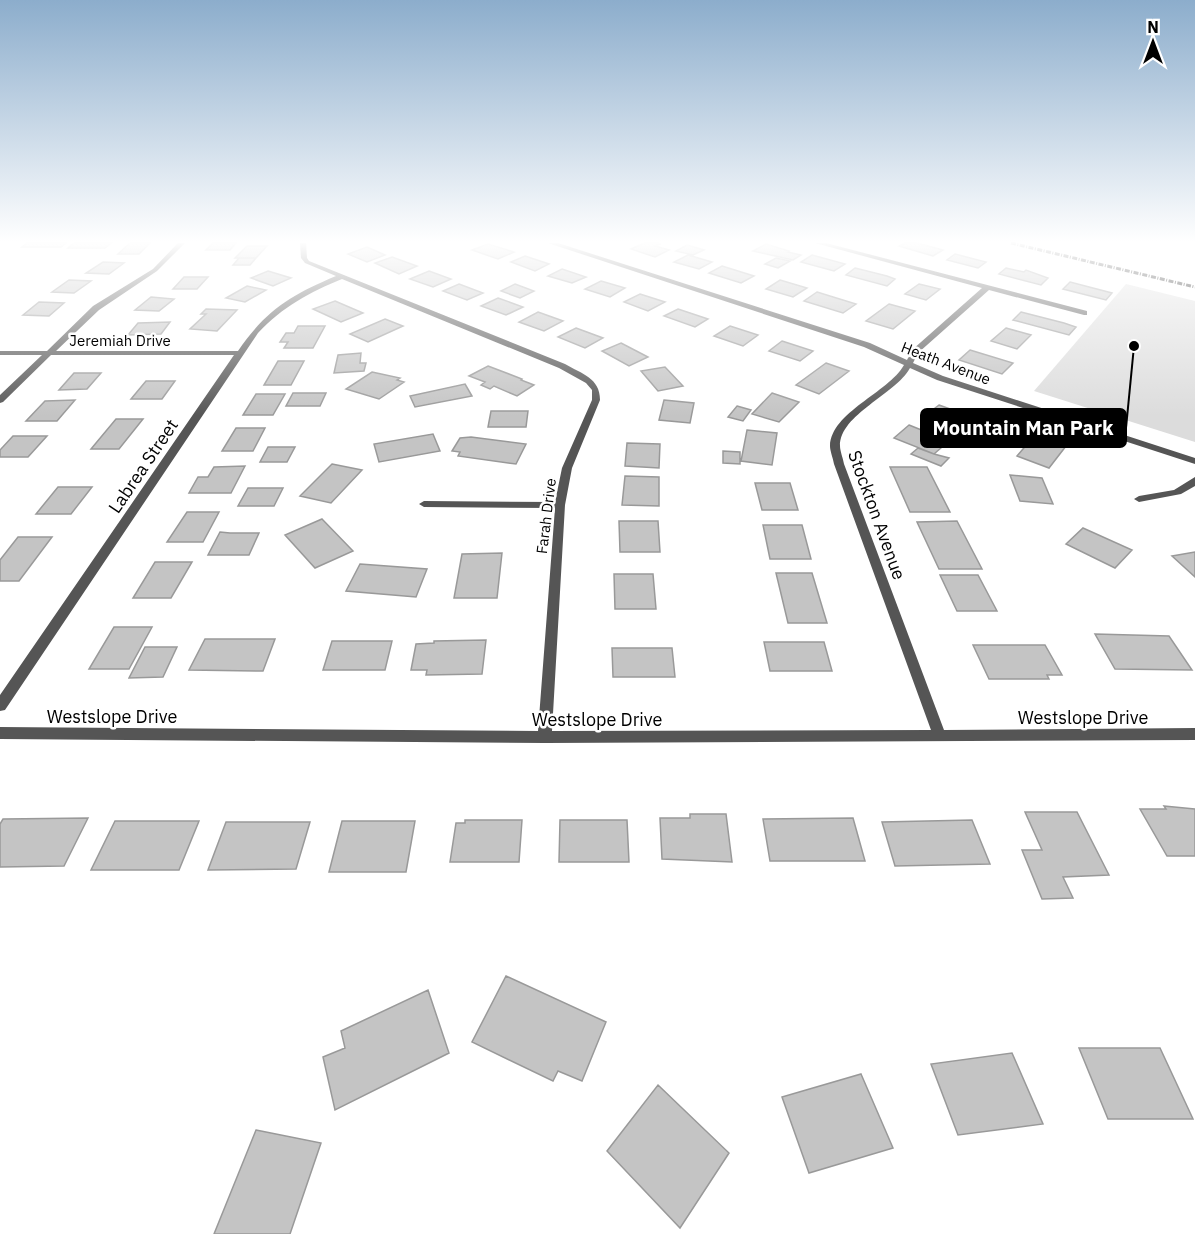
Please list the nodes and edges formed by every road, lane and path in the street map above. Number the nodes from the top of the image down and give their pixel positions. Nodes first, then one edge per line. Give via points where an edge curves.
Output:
1 (108, 301) edge
2 (290, 301) edge
3 (402, 301) edge
4 (731, 301) edge
5 (973, 301) edge
6 (1034, 301) edge
7 (1084, 314) dead end
8 (0, 352) edge
9 (240, 353) junction
10 (48, 354) junction
11 (907, 364) junction
12 (0, 400) edge
13 (1195, 461) edge
14 (1195, 480) edge
15 (1139, 499) dead end
16 (424, 504) dead end
17 (560, 505) junction
18 (0, 706) edge
19 (0, 733) edge
20 (1195, 734) edge
21 (940, 736) junction
22 (545, 737) junction

1 - 10 street
2 - 9 street, Labrea Street via 270,313
3 - 17 street, Farah Drive via 562,366 589,381 596,390 596,400 567,468
4 - 11 street, Heath Avenue via 842,336
5 - 11 street, Stockton Avenue via 915,352
6 - 7 street
8 - 10 street, Jeremiah Drive
9 - 10 street, Jeremiah Drive
9 - 18 street, Labrea Street
10 - 12 street
11 - 13 street, Heath Avenue
11 - 21 street, Stockton Avenue via 901,377 846,421 835,446
14 - 15 street via 1171,494
16 - 17 street
17 - 22 street, Farah Drive
19 - 22 street, Westslope Drive
20 - 21 street, Westslope Drive
21 - 22 street, Westslope Drive

